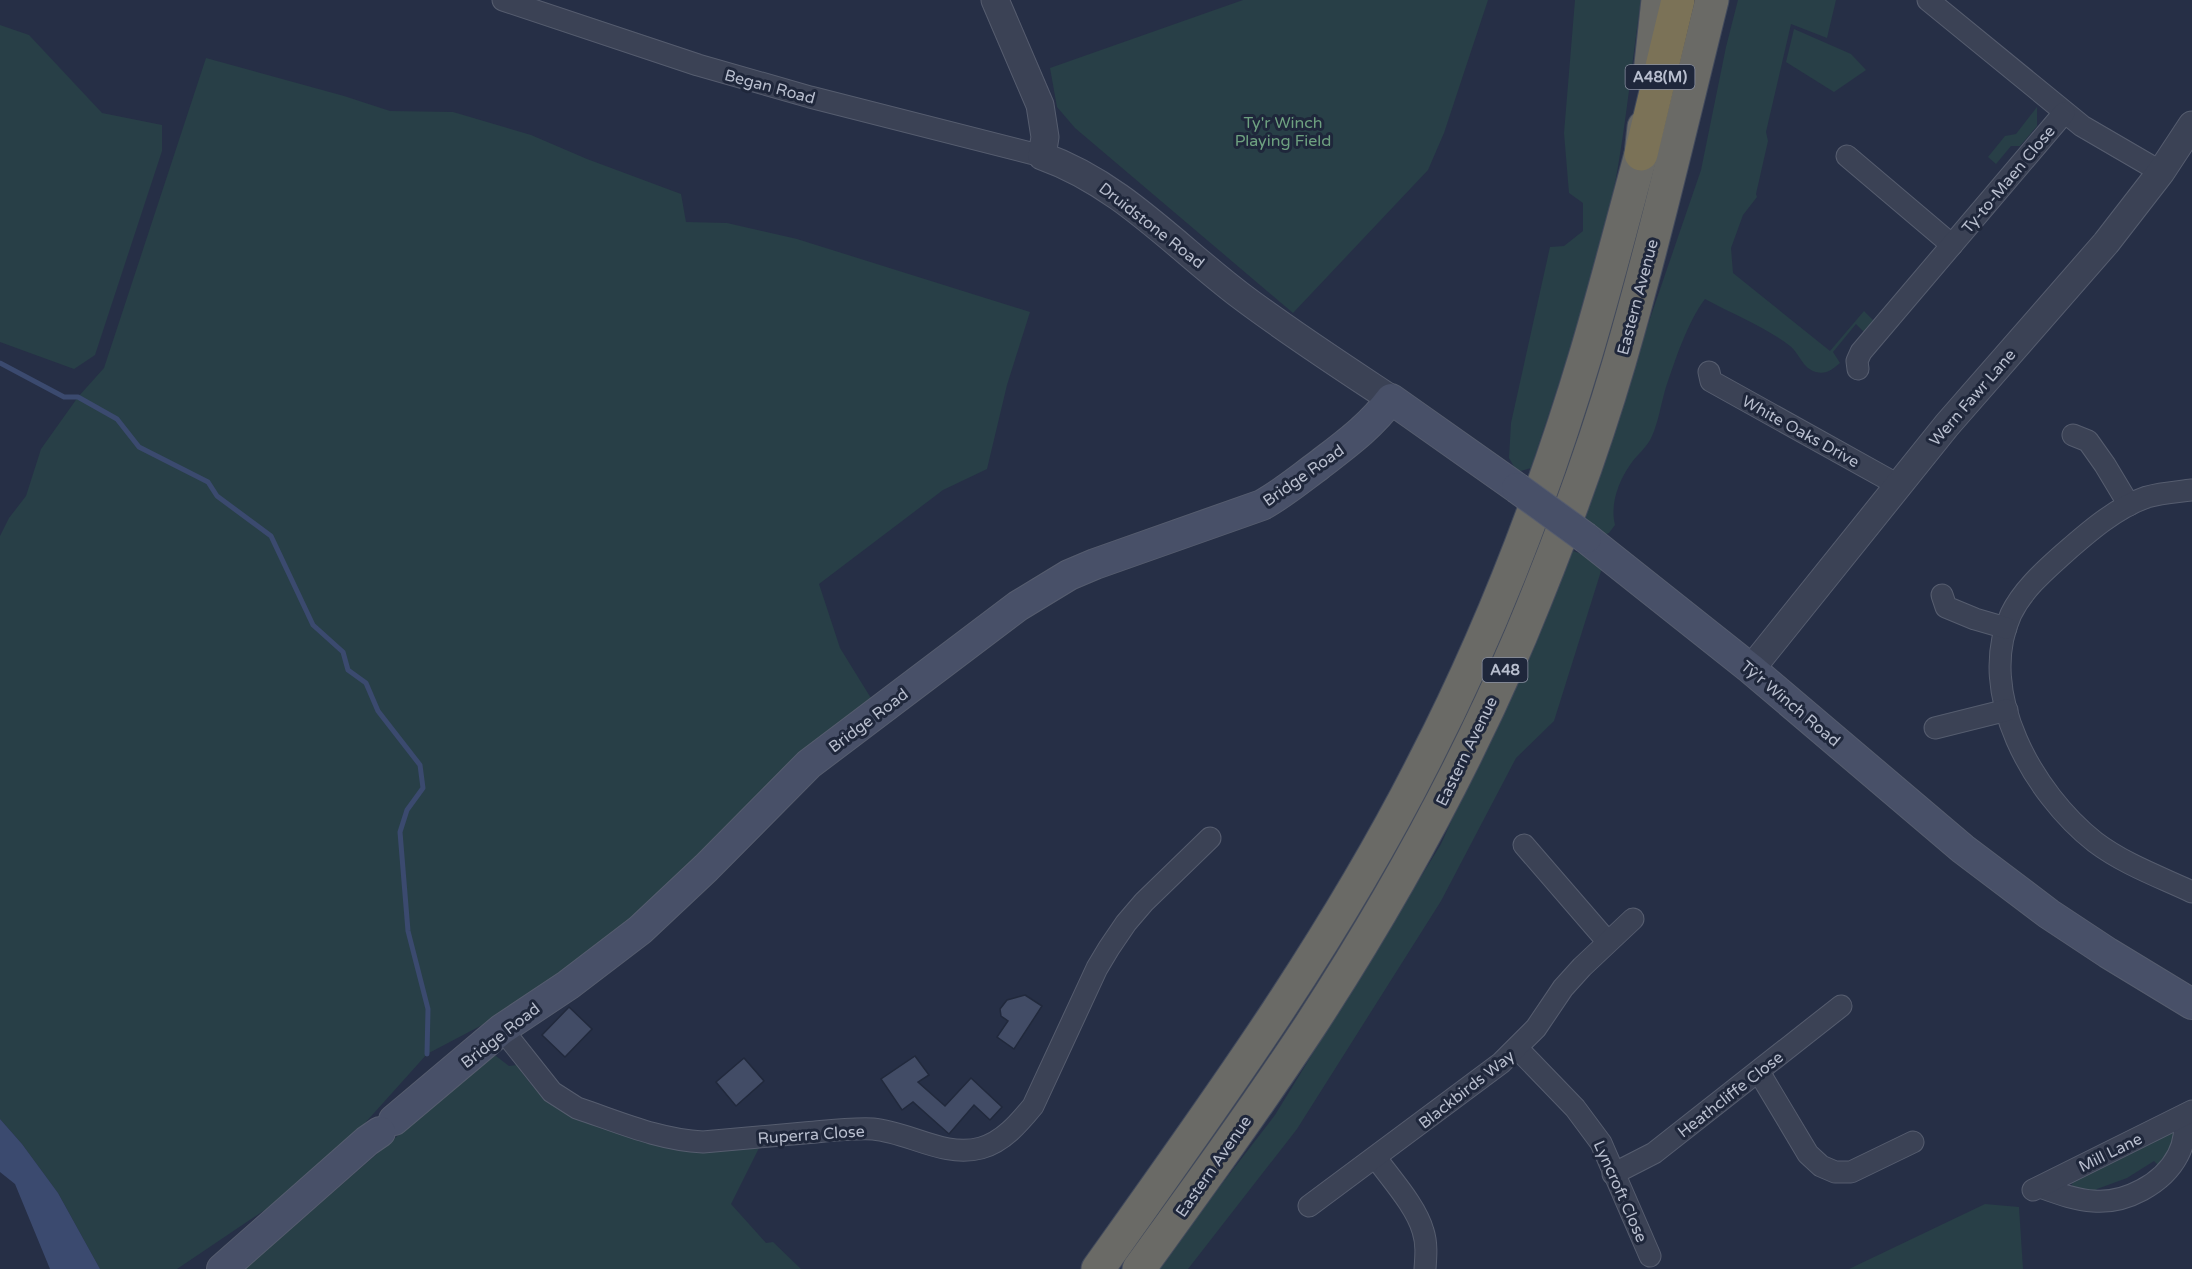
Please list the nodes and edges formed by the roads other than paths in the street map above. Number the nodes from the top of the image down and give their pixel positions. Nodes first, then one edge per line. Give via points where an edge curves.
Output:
1 (503, 0) edge
2 (995, 0) edge
3 (1658, 0) edge
4 (1678, 0) edge
5 (1712, 0) edge
6 (1928, 0) edge
7 (2064, 112) junction
8 (2192, 125) edge
9 (1641, 154) junction
10 (1042, 156) junction
11 (1847, 156) dead end
12 (2161, 172) junction
13 (1952, 245) junction
14 (1857, 369) dead end
15 (1709, 372) dead end
16 (1391, 399) junction
17 (2073, 435) dead end
18 (1898, 485) junction
19 (2192, 490) edge
20 (2129, 505) junction
21 (1942, 595) dead end
22 (2006, 628) junction
23 (1751, 669) junction
24 (2007, 710) junction
25 (1935, 728) dead end
26 (1210, 838) dead end
27 (1524, 844) dead end
28 (2192, 892) edge
29 (1632, 919) dead end
30 (1607, 941) junction
31 (2192, 1004) edge
32 (1841, 1006) dead end
33 (502, 1029) junction
34 (1518, 1049) junction
35 (1759, 1072) junction
36 (2189, 1113) edge
37 (1913, 1142) dead end
38 (1376, 1158) junction
39 (1613, 1174) junction
40 (1309, 1206) dead end
41 (1650, 1256) dead end
42 (222, 1269) edge
43 (1098, 1269) edge
44 (1139, 1269) edge
45 (1425, 1269) edge

1 - 10 street, Began Road via 698,65
2 - 10 street via 1040,105 1045,137
3 - 9 highway, A48
4 - 9 highway, A48(M)
5 - 44 highway, Eastern Avenue / A48 via 1618,365 1576,493 1520,637 1426,832 1349,964 1268,1087
6 - 7 street, Ty-to-Maen Close
7 - 12 street, Ty-to-Maen Close
7 - 13 street, Ty-to-Maen Close
8 - 12 street, Wern Fawr Lane
9 - 43 highway, Eastern Avenue / A48 via 1586,354 1551,461 1486,630 1425,761 1336,922 1292,992
10 - 16 street, Druidstone Road via 1084,173 1134,207 1240,296
11 - 13 street, Ty-to-Maen Close
12 - 18 street, Wern Fawr Lane via 2067,290 1977,389
13 - 14 street, Ty-to-Maen Close via 1861,352
15 - 18 street, White Oaks Drive via 1712,381
16 - 23 main road, Tŷ'r Winch Road, bridge via 1586,538
16 - 33 main road, Bridge Road via 1354,438 1262,505 1086,567 1009,613 808,764 640,930
17 - 20 street via 2088,441
18 - 23 street, Wern Fawr Lane
19 - 20 street via 2148,497
20 - 22 street via 2084,536 2030,586
21 - 22 street via 1946,607 1955,612
22 - 24 street via 2001,669
23 - 31 main road, Tŷ'r Winch Road via 1963,849 2049,914
24 - 25 street
24 - 28 street via 2031,770 2074,824 2113,855
26 - 33 street, Ruperra Close via 1126,922 1097,968 1033,1106 1001,1139 982,1148 963,1151 896,1133 849,1129 681,1142 578,1108 559,1097
27 - 30 street
29 - 30 street, Blackbirds Way
30 - 34 street, Blackbirds Way via 1563,988
32 - 35 street, Heathcliffe Close
33 - 42 main road, Bridge Road
34 - 38 street, Blackbirds Way
34 - 39 street, Lyncroft Close via 1591,1126
35 - 37 street via 1808,1154 1828,1169 1851,1172
35 - 39 street, Heathcliffe Close via 1654,1152
36 - 36 street, Mill Lane via 2033,1190 2095,1202 2130,1195 2172,1166 2183,1144
38 - 40 street, Blackbirds Way
38 - 45 street via 1424,1231
39 - 41 street, Lyncroft Close

